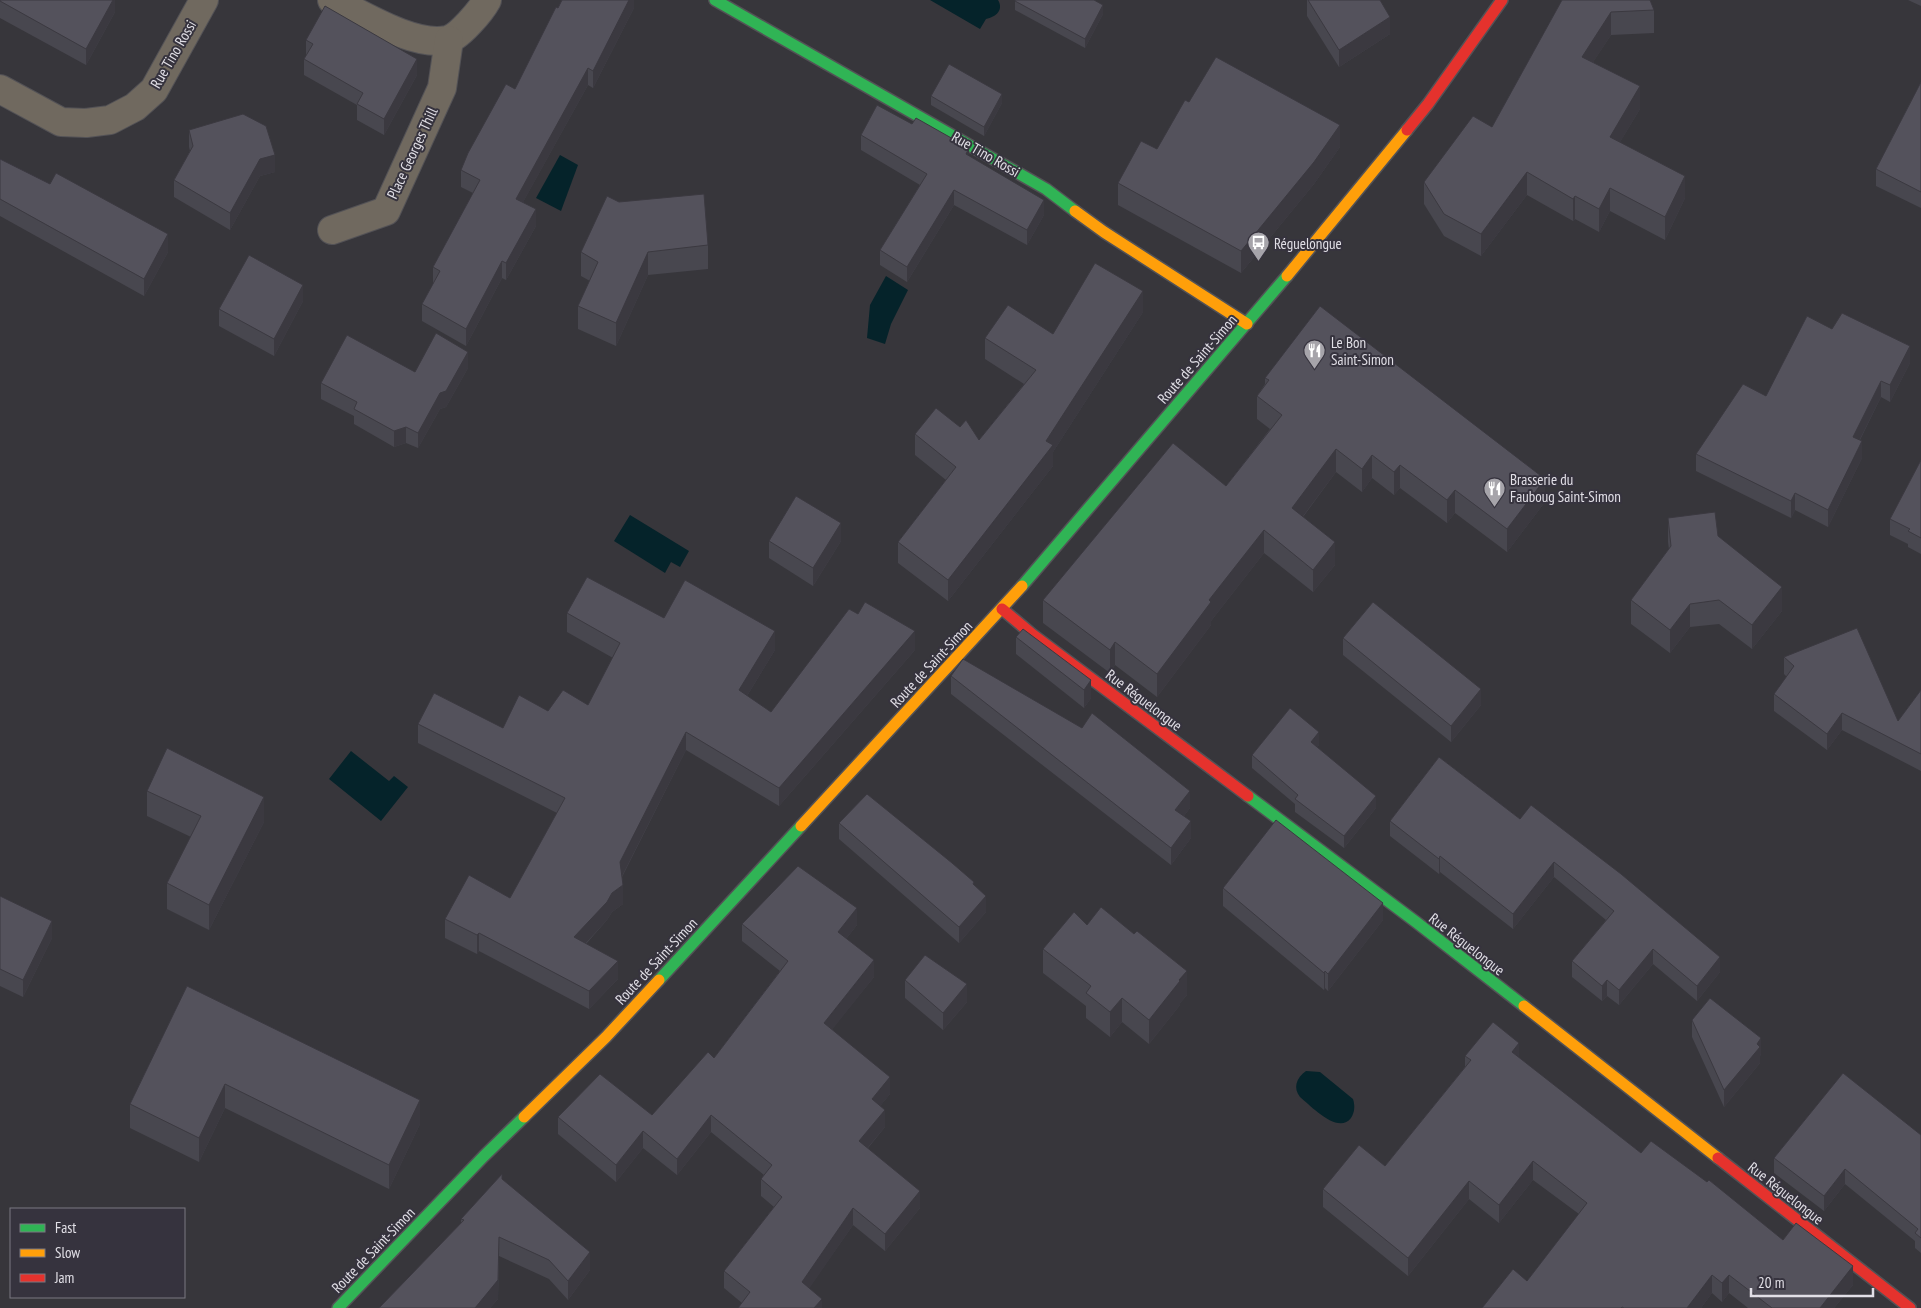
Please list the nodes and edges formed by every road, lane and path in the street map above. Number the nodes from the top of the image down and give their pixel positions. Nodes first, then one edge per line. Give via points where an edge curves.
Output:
1 (204, 0) edge
2 (332, 0) edge
3 (487, 0) edge
4 (715, 0) edge
5 (1502, 0) edge
6 (449, 40) junction
7 (0, 89) edge
8 (332, 230) dead end
9 (1247, 324) junction
10 (1002, 609) junction
11 (338, 1308) edge
12 (1910, 1308) edge

1 - 7 street, Rue Tino Rossi via 154,90 135,107 110,120 61,122
2 - 6 street via 410,37
3 - 6 street via 469,23
4 - 9 street, Rue Tino Rossi via 1046,189 1104,232
5 - 9 street, Route de Saint-Simon via 1428,104
6 - 8 street, Place Georges Thill via 442,88 386,211
9 - 10 street, Route de Saint-Simon
10 - 11 street, Route de Saint-Simon via 606,1037 484,1156
10 - 12 street, Rue Réguelongue via 1032,635 1416,922

